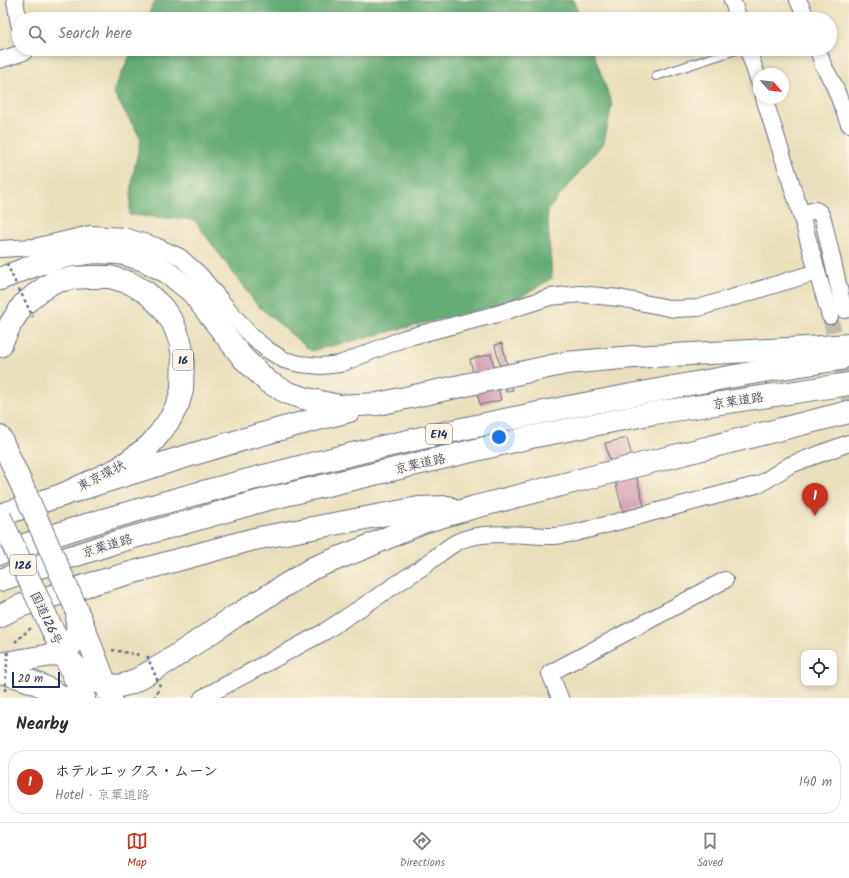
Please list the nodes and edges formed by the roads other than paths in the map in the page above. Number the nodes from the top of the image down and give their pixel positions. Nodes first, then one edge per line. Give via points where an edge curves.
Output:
1 (15, 0) edge
2 (732, 0) edge
3 (798, 0) edge
4 (17, 12) edge
5 (736, 12) edge
6 (804, 12) edge
7 (12, 56) edge
8 (717, 56) edge
9 (750, 56) edge
10 (820, 56) edge
11 (0, 60) edge
12 (754, 68) edge
13 (656, 76) dead end
14 (766, 104) edge
15 (848, 117) edge
16 (801, 214) junction
17 (0, 249) edge
18 (817, 272) junction
19 (7, 279) edge
20 (849, 309) edge
21 (830, 316) tunnel mouth
22 (849, 344) edge
23 (0, 346) edge
24 (849, 358) edge
25 (849, 384) edge
26 (378, 404) junction
27 (849, 412) edge
28 (0, 437) edge
29 (849, 443) edge
30 (62, 495) junction
31 (475, 507) junction
32 (0, 516) edge
33 (0, 553) edge
34 (0, 580) edge
35 (725, 580) dead end
36 (76, 608) junction
37 (0, 617) edge
38 (63, 653) junction
39 (0, 664) edge
40 (2, 682) edge
41 (109, 692) edge
42 (63, 698) edge
43 (84, 698) edge
44 (202, 698) edge
45 (560, 698) edge

1 - 4 street
2 - 5 street
3 - 6 street
7 - 11 street
8 - 13 lane
9 - 12 street
10 - 15 street
14 - 16 street
16 - 18 street
16 - 20 street via 816,210 820,213 844,310
17 - 18 street via 34,247 90,234 124,236 156,246 180,257 200,275 252,337 268,350 284,360 321,366 340,364 405,338 550,297 580,294 619,298 674,309 698,308
18 - 21 street
19 - 26 highway via 35,265 94,252 120,253 144,260 167,272 192,292 243,358 268,382 288,393 338,406
22 - 26 highway via 566,363
23 - 30 highway, 東京環状 / 16 via 10,323 24,305 53,282 73,278 110,277 130,283 147,293 162,307 173,323 183,356 182,390 170,419 149,446 118,469
24 - 33 highway, 京葉道路 / E14 via 682,385 521,416 386,446 131,512
25 - 34 highway, 京葉道路 / E14 via 654,413 523,439 268,499 113,543
26 - 30 highway via 301,423
27 - 31 highway
28 - 36 highway, bridge
29 - 44 street via 790,465 760,484 575,533 556,536 489,535 458,542 324,632
30 - 32 highway, 東京環状 / 16
31 - 37 highway via 419,508 254,539 94,583 20,606
31 - 41 highway via 423,522 313,568 167,662 131,683
32 - 38 highway, 国道126号 / 126, bridge via 40,619
35 - 45 street via 550,674
36 - 38 highway via 77,633 70,649
36 - 41 highway
38 - 39 highway
38 - 41 highway via 83,674
38 - 43 highway
40 - 42 highway via 17,676 39,684

